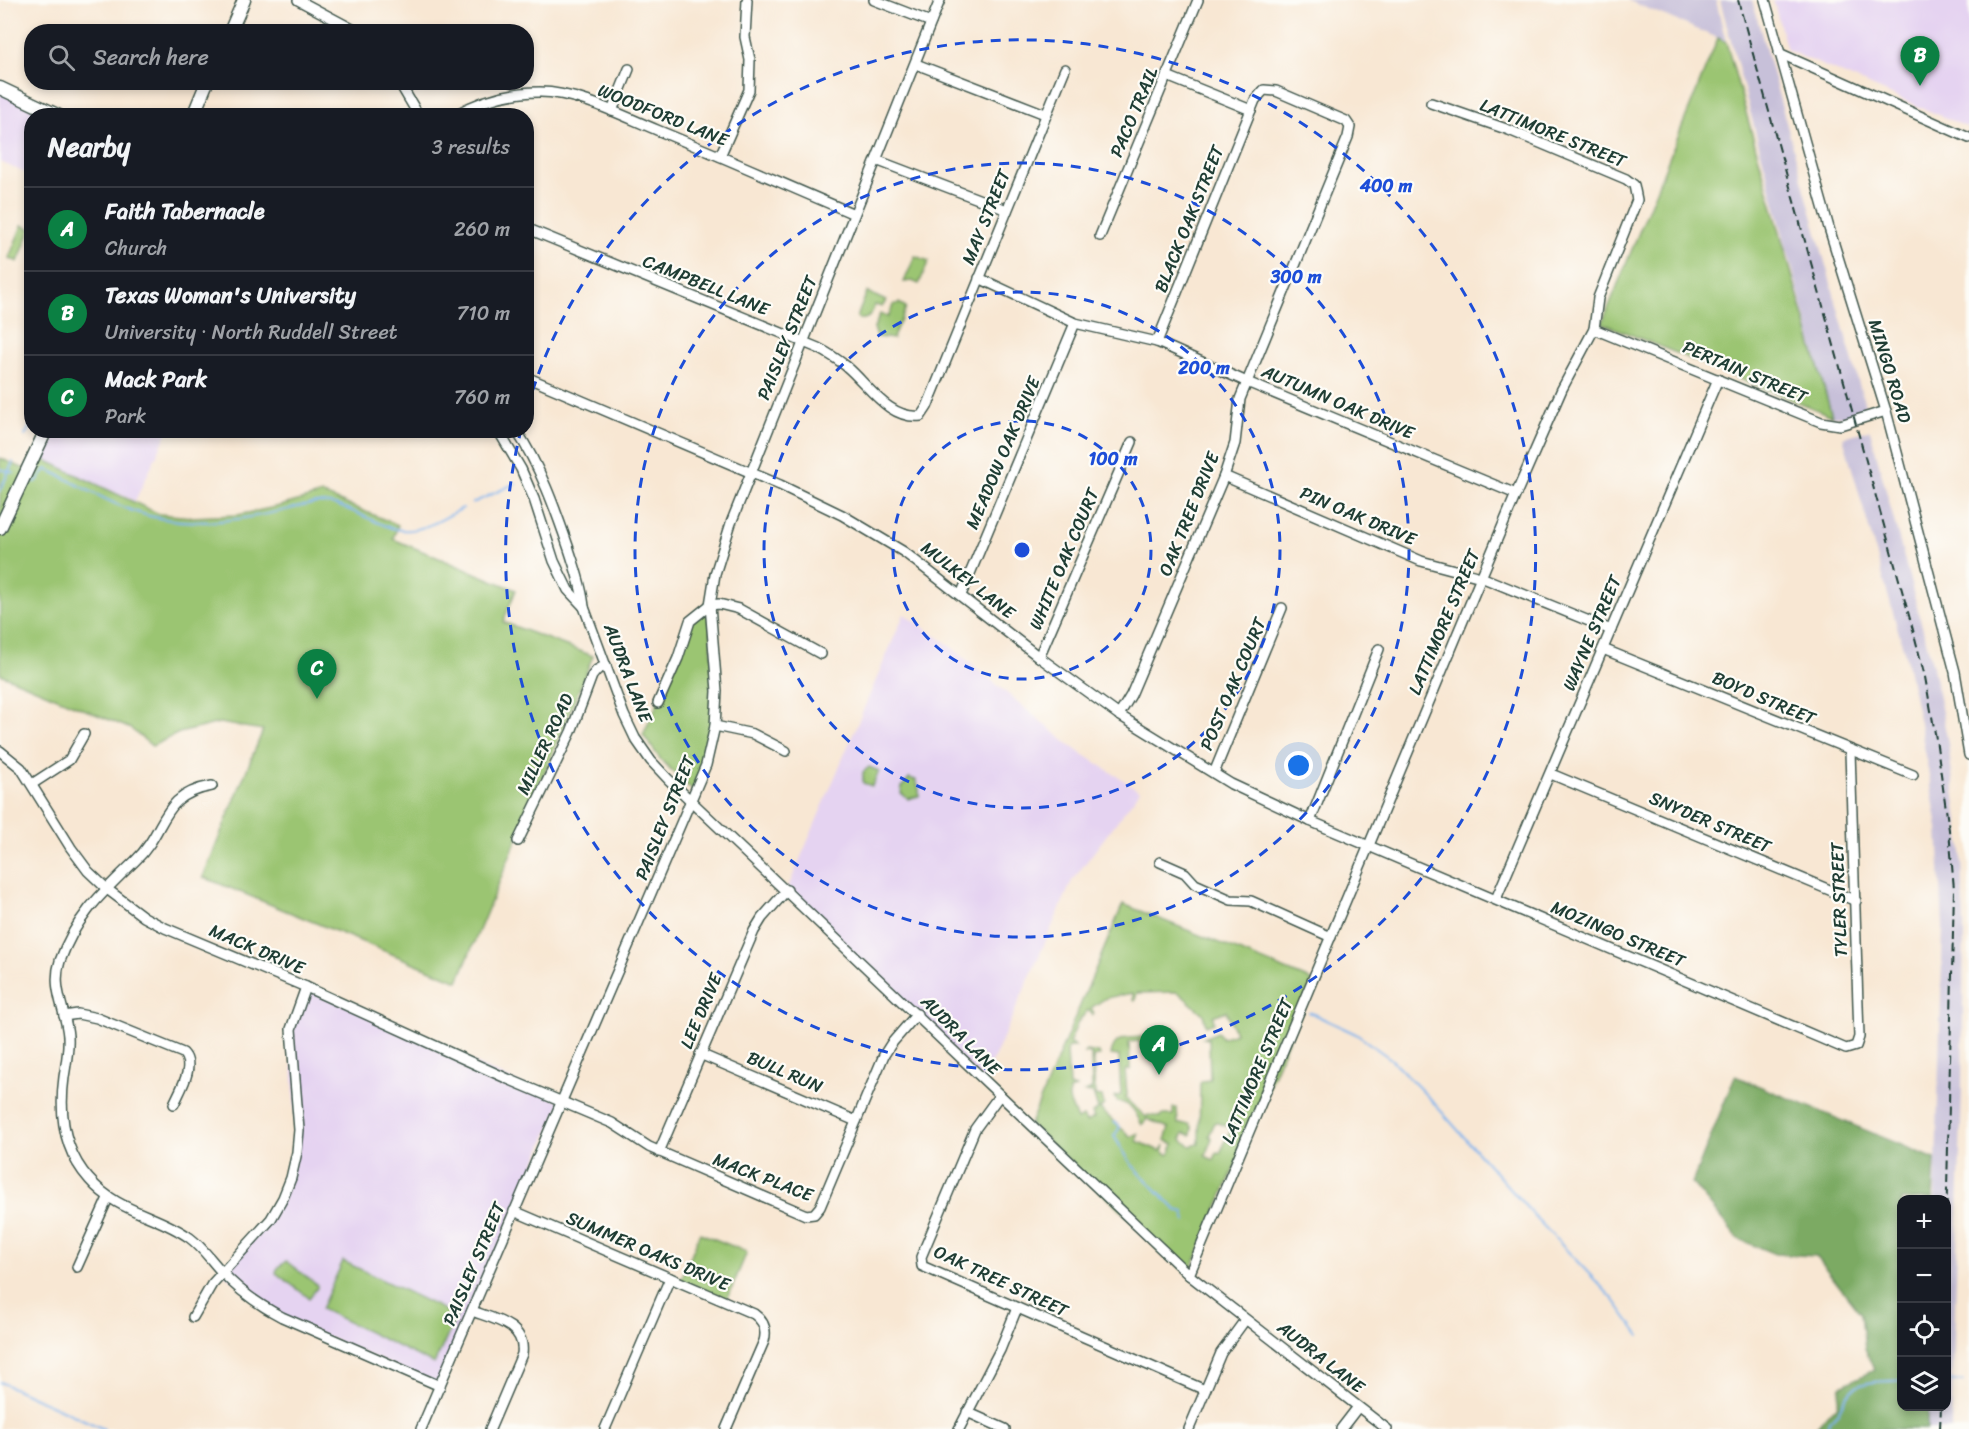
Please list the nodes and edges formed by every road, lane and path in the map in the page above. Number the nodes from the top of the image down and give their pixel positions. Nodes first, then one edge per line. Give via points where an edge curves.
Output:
1 (244, 0) edge
2 (298, 0) edge
3 (747, 0) edge
4 (874, 0) edge
5 (940, 0) edge
6 (1198, 0) edge
7 (1765, 0) edge
8 (932, 22) junction
9 (234, 24) edge
10 (343, 24) edge
11 (1779, 53) junction
12 (916, 64) junction
13 (629, 69) dead end
14 (1065, 69) dead end
15 (1167, 76) junction
16 (0, 88) edge
17 (204, 90) edge
18 (404, 90) edge
19 (1431, 103) dead end
20 (42, 108) edge
21 (196, 108) edge
22 (414, 108) edge
23 (467, 108) edge
24 (1251, 110) junction
25 (612, 111) junction
26 (1046, 114) junction
27 (1969, 138) edge
28 (720, 156) junction
29 (876, 160) junction
30 (1007, 210) junction
31 (854, 214) junction
32 (534, 231) edge
33 (1100, 236) dead end
34 (979, 278) junction
35 (1075, 323) junction
36 (1594, 329) junction
37 (1157, 342) junction
38 (804, 343) junction
39 (938, 379) joint
40 (1718, 379) junction
41 (534, 380) edge
42 (1247, 382) junction
43 (1886, 411) junction
44 (42, 438) edge
45 (503, 438) edge
46 (520, 438) edge
47 (1132, 442) dead end
48 (751, 473) junction
49 (1224, 476) junction
50 (1516, 494) junction
51 (559, 519) junction
52 (543, 526) junction
53 (0, 528) edge
54 (1481, 577) junction
55 (961, 595) junction
56 (710, 605) junction
57 (584, 607) junction
58 (1282, 608) dead end
59 (1611, 630) junction
60 (1379, 649) dead end
61 (1603, 649) junction
62 (821, 654) dead end
63 (1039, 657) junction
64 (606, 665) junction
65 (658, 703) dead end
66 (1119, 715) junction
67 (715, 726) junction
68 (84, 735) dead end
69 (0, 751) edge
70 (1850, 751) junction
71 (786, 752) dead end
72 (1969, 755) edge
73 (1214, 773) junction
74 (1551, 774) junction
75 (1913, 775) dead end
76 (32, 784) junction
77 (213, 786) dead end
78 (691, 801) junction
79 (1310, 821) junction
80 (518, 841) dead end
81 (1368, 845) junction
82 (1160, 862) dead end
83 (106, 889) junction
84 (787, 890) junction
85 (1496, 900) junction
86 (1856, 901) junction
87 (1330, 937) junction
88 (306, 987) junction
89 (917, 1014) junction
90 (64, 1016) junction
91 (1856, 1046) joint
92 (700, 1054) junction
93 (999, 1096) junction
94 (561, 1102) junction
95 (174, 1104) dead end
96 (856, 1121) junction
97 (658, 1152) junction
98 (108, 1198) junction
99 (514, 1211) junction
100 (77, 1267) dead end
101 (222, 1272) junction
102 (1189, 1275) junction
103 (670, 1278) junction
104 (1017, 1308) junction
105 (472, 1311) junction
106 (193, 1317) dead end
107 (1245, 1320) junction
108 (440, 1386) junction
109 (1205, 1390) junction
110 (1358, 1407) junction
111 (967, 1412) junction
112 (421, 1429) edge
113 (490, 1429) edge
114 (605, 1429) edge
115 (726, 1429) edge
116 (959, 1429) edge
117 (1005, 1429) edge
118 (1189, 1429) edge
119 (1341, 1429) edge
120 (1387, 1429) edge

1 - 9 main road
2 - 10 street
3 - 28 street via 749,90
4 - 8 street
5 - 8 street, PAISLEY STREET
6 - 15 street, PACO TRAIL
7 - 11 street, MINGO ROAD
8 - 12 street, PAISLEY STREET
11 - 27 street
11 - 43 street, MINGO ROAD
12 - 26 street
12 - 29 street, PAISLEY STREET
13 - 25 street
14 - 26 street, MAY STREET
15 - 24 street
15 - 33 street, PACO TRAIL
16 - 20 main road
17 - 21 main road
18 - 22 street
19 - 36 street, LATTIMORE STREET via 1509,130 1626,178 1634,185 1637,200 1598,298
23 - 25 street, WOODFORD LANE via 499,96 541,92 580,99
24 - 37 street, BLACK OAK STREET
24 - 42 street, OAK TREE DRIVE via 1264,90 1276,91 1346,121 1350,127
25 - 28 street, WOODFORD LANE
26 - 30 street, MAY STREET
28 - 31 street, WOODFORD LANE
29 - 30 street
29 - 31 street, PAISLEY STREET
30 - 34 street, MAY STREET
31 - 38 street, PAISLEY STREET
32 - 38 street, CAMPBELL LANE
34 - 35 street, AUTUMN OAK DRIVE
34 - 39 street, MAY STREET
35 - 37 street, AUTUMN OAK DRIVE
35 - 55 street, MEADOW OAK DRIVE
36 - 40 street, PERTAIN STREET
36 - 50 street, LATTIMORE STREET via 1562,388
37 - 42 street, AUTUMN OAK DRIVE
38 - 39 street, CAMPBELL LANE via 846,366 902,415 921,416
38 - 48 street, PAISLEY STREET
40 - 43 street, PERTAIN STREET via 1821,422 1840,424
40 - 59 street, WAYNE STREET
41 - 48 street, MULKEY LANE
42 - 49 street, OAK TREE DRIVE
42 - 50 street, AUTUMN OAK DRIVE
43 - 72 street, MINGO ROAD via 1947,638
44 - 53 main road
45 - 52 street, AUDRA LANE via 521,469
46 - 51 street, AUDRA LANE
47 - 63 street, WHITE OAK COURT
48 - 55 street, MULKEY LANE via 872,532
48 - 56 street, PAISLEY STREET via 718,562
49 - 54 street, PIN OAK DRIVE via 1421,561
49 - 66 street, OAK TREE DRIVE
50 - 54 street, LATTIMORE STREET
51 - 52 street
51 - 57 street, AUDRA LANE via 583,590
52 - 57 street, AUDRA LANE via 568,590
54 - 59 street
54 - 81 street, LATTIMORE STREET
55 - 63 street, MULKEY LANE
56 - 62 street via 739,609
56 - 65 street via 690,621
56 - 67 street, PAISLEY STREET via 717,691
57 - 64 street, AUDRA LANE
58 - 73 street, POST OAK COURT
59 - 61 street, WAYNE STREET
60 - 79 street
61 - 70 street, BOYD STREET
61 - 74 street, WAYNE STREET
63 - 66 street, MULKEY LANE
64 - 78 street, AUDRA LANE via 639,744
64 - 80 street, MILLER ROAD via 592,676 568,739
66 - 73 street, MULKEY LANE
67 - 71 street via 753,734
67 - 78 street, PAISLEY STREET via 706,765
68 - 76 street via 65,763
69 - 76 street, MACK DRIVE via 18,765
70 - 75 street, BOYD STREET
70 - 86 street, TYLER STREET
73 - 79 street, MULKEY LANE
74 - 85 street, WAYNE STREET
74 - 86 street, SNYDER STREET
76 - 83 street, MACK DRIVE via 76,856
77 - 83 street via 192,791 176,801 145,852
78 - 84 street, AUDRA LANE
78 - 94 street, PAISLEY STREET
79 - 81 street, MULKEY LANE
81 - 85 street, MOZINGO STREET
81 - 87 street, LATTIMORE STREET
82 - 87 street via 1231,900 1251,901
83 - 88 street, MACK DRIVE via 165,928
83 - 90 street via 80,919 60,960 57,987
84 - 89 street, AUDRA LANE
84 - 92 street, LEE DRIVE via 754,931
85 - 91 street, MOZINGO STREET via 1846,1049
86 - 91 street, TYLER STREET
87 - 102 street, LATTIMORE STREET
88 - 94 street, MACK DRIVE
88 - 101 street via 291,1029 299,1130 294,1169 271,1219
89 - 93 street, AUDRA LANE
89 - 96 street, MACK PLACE via 884,1055
90 - 95 street via 92,1016 183,1053 188,1066
90 - 98 street via 68,1039 62,1108 65,1135 81,1169
92 - 96 street, BULL RUN
92 - 97 street, LEE DRIVE
93 - 102 street, AUDRA LANE
93 - 104 street, OAK TREE STREET via 975,1129 920,1262 924,1268
94 - 97 street, MACK PLACE via 617,1126
94 - 99 street, PAISLEY STREET
96 - 97 street, MACK PLACE via 821,1204 811,1215
98 - 100 street
98 - 101 street via 185,1235
99 - 103 street, SUMMER OAKS DRIVE
99 - 105 street, PAISLEY STREET
101 - 106 street
101 - 108 street via 245,1294 274,1313
102 - 107 street, AUDRA LANE
103 - 114 street
103 - 115 street, SUMMER OAKS DRIVE via 754,1314 764,1325 764,1341
104 - 109 street, OAK TREE STREET
104 - 111 street
105 - 108 street, PAISLEY STREET
105 - 113 street via 514,1329 523,1345
107 - 109 street via 1225,1347
107 - 110 street, AUDRA LANE
108 - 112 street, PAISLEY STREET
109 - 118 street
110 - 119 street
110 - 120 street, AUDRA LANE
111 - 116 street
111 - 117 street

